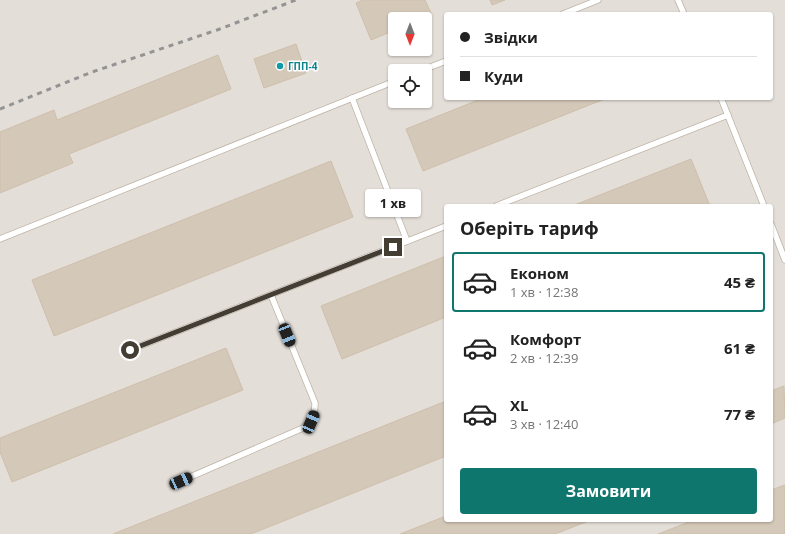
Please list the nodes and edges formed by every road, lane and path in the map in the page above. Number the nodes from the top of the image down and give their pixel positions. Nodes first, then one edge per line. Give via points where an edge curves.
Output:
1 (598, 0) edge
2 (678, 0) edge
3 (568, 12) edge
4 (683, 12) edge
5 (444, 62) edge
6 (432, 66) edge
7 (388, 84) edge
8 (352, 98) junction
9 (722, 100) edge
10 (728, 115) junction
11 (501, 204) edge
12 (763, 204) edge
13 (444, 227) edge
14 (773, 229) edge
15 (0, 239) edge
16 (407, 241) junction
17 (785, 260) edge
18 (271, 295) junction
19 (130, 350) dead end
20 (181, 481) dead end

1 - 3 lane
2 - 4 lane
5 - 6 lane
7 - 8 lane
8 - 15 lane
8 - 16 lane
9 - 10 lane
10 - 11 lane
10 - 12 lane
13 - 16 lane
14 - 17 lane
16 - 18 lane
18 - 19 lane
18 - 20 lane via 315,403 315,413 311,422 303,428

